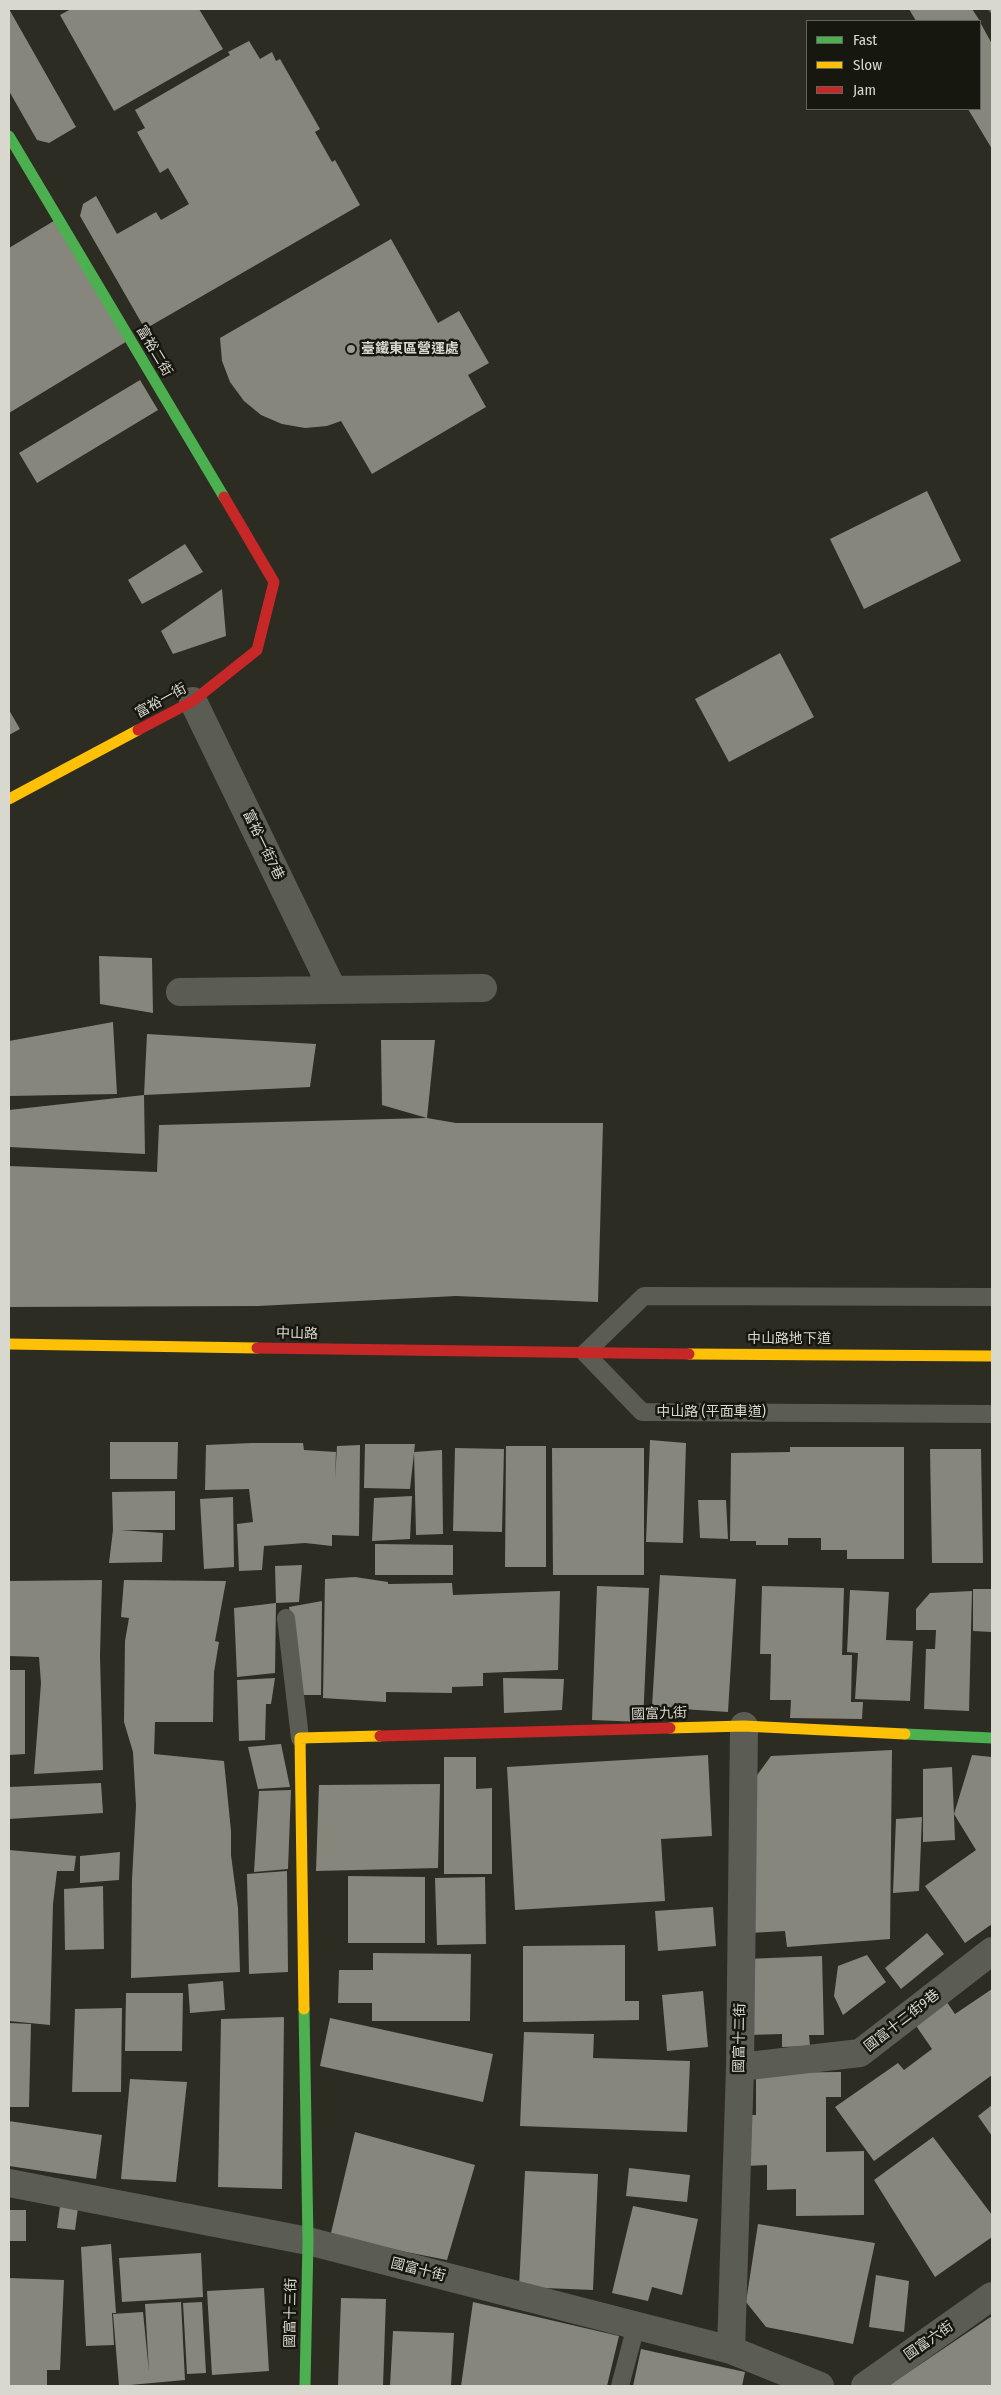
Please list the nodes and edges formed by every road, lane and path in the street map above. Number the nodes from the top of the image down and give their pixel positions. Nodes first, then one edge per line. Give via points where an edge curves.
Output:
1 (9, 136) edge
2 (274, 582) joint
3 (193, 701) junction
4 (9, 798) edge
5 (483, 988) dead end
6 (333, 990) junction
7 (180, 992) dead end
8 (992, 1297) edge
9 (9, 1344) edge
10 (585, 1353) junction
11 (992, 1356) edge
12 (992, 1414) edge
13 (286, 1618) dead end
14 (744, 1726) junction
15 (300, 1738) junction
16 (992, 1738) edge
17 (992, 1951) edge
18 (740, 2067) junction
19 (9, 2183) edge
20 (308, 2241) junction
21 (992, 2296) edge
22 (636, 2326) junction
23 (732, 2350) junction
24 (305, 2386) edge
25 (620, 2386) edge
26 (820, 2386) edge
27 (865, 2386) edge

1 - 2 street, 富裕二街
2 - 3 street, 富裕一街 via 257,650
3 - 4 street, 富裕一街
3 - 6 street, 富裕一街7巷
5 - 6 street
6 - 7 street
8 - 10 lane via 644,1296
9 - 10 street, 中山路
10 - 11 street, 中山路地下道
10 - 12 lane, 中山路 (平面車道) via 642,1412
13 - 15 lane
14 - 15 street, 國富九街
14 - 16 street, 國富九街
14 - 18 street, 國富十二街
15 - 20 street, 國富十三街
17 - 18 street, 國富十二街9巷 via 860,2053
18 - 23 street, 國富十二街
19 - 20 street, 國富十街
20 - 22 street, 國富十街
20 - 24 street, 國富十三街
21 - 27 street, 國富六街
22 - 23 street, 國富十街
22 - 25 lane
23 - 26 street, 國富十街

